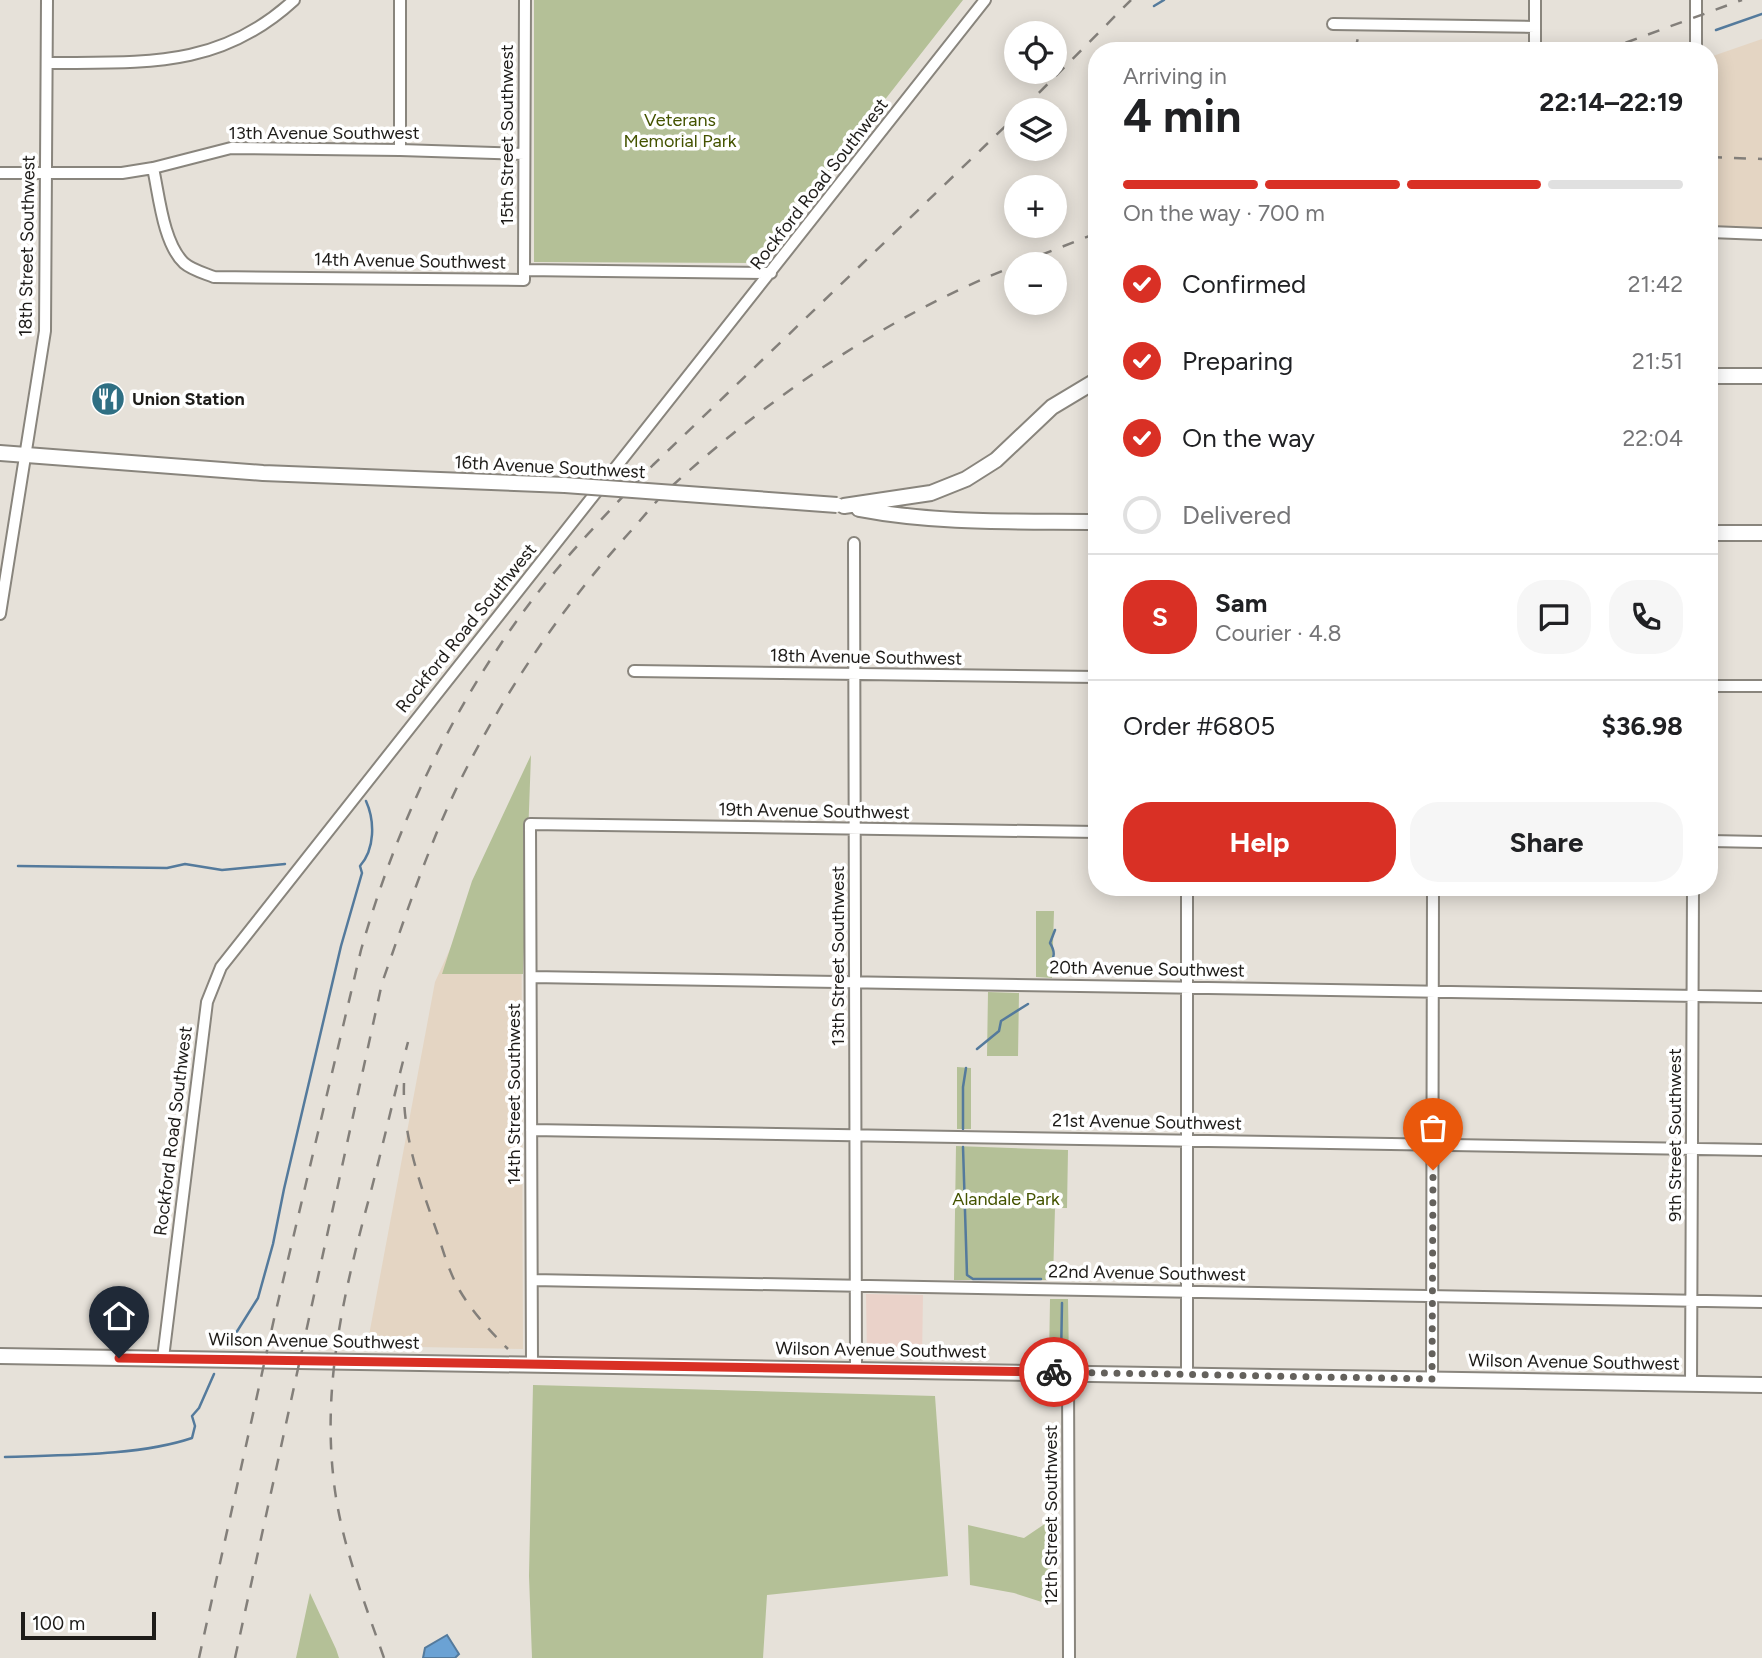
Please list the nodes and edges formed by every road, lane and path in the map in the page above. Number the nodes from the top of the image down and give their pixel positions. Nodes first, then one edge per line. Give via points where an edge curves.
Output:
1 (47, 0) edge
2 (294, 0) edge
3 (400, 0) edge
4 (525, 0) edge
5 (985, 0) edge
6 (1535, 0) edge
7 (1696, 0) edge
8 (1333, 24) dead end
9 (1535, 27) junction
10 (1535, 42) edge
11 (1696, 42) edge
12 (47, 62) junction
13 (400, 150) junction
14 (524, 154) junction
15 (153, 168) junction
16 (0, 173) edge
17 (46, 173) junction
18 (1718, 232) edge
19 (1762, 234) edge
20 (524, 270) junction
21 (771, 273) junction
22 (1718, 376) edge
23 (1762, 376) edge
24 (1088, 385) edge
25 (0, 453) edge
26 (26, 455) junction
27 (840, 506) junction
28 (1088, 522) edge
29 (1718, 533) edge
30 (1762, 533) edge
31 (854, 543) dead end
32 (0, 614) edge
33 (634, 671) dead end
34 (855, 674) junction
35 (1088, 677) edge
36 (1718, 685) edge
37 (1762, 686) edge
38 (530, 824) joint
39 (855, 829) junction
40 (1088, 832) edge
41 (1718, 841) edge
42 (1762, 842) edge
43 (1187, 896) edge
44 (1433, 896) edge
45 (1693, 896) edge
46 (531, 977) junction
47 (855, 982) junction
48 (1187, 987) junction
49 (1433, 991) junction
50 (1693, 995) junction
51 (1762, 996) edge
52 (531, 1130) junction
53 (856, 1135) junction
54 (1187, 1140) junction
55 (1433, 1144) junction
56 (1692, 1149) junction
57 (1762, 1150) edge
58 (532, 1279) junction
59 (856, 1285) junction
60 (1187, 1291) junction
61 (1433, 1296) junction
62 (1692, 1300) junction
63 (1762, 1301) edge
64 (0, 1356) edge
65 (163, 1358) junction
66 (533, 1364) junction
67 (856, 1369) junction
68 (1068, 1373) junction
69 (1187, 1375) junction
70 (1432, 1379) junction
71 (1691, 1383) junction
72 (1762, 1385) edge
73 (1069, 1658) edge

1 - 12 street, 18th Street Southwest
2 - 12 street via 246,35 183,58
3 - 13 street
4 - 14 street, 15th Street Southwest
5 - 21 street, Rockford Road Southwest
6 - 9 street
7 - 11 street
8 - 9 street
9 - 10 street
12 - 17 street, 18th Street Southwest
13 - 14 street, 13th Avenue Southwest
13 - 15 street, 13th Avenue Southwest via 231,148
14 - 20 street, 15th Street Southwest
15 - 17 street, 13th Avenue Southwest via 122,173
15 - 20 street, 14th Avenue Southwest via 173,249 184,263 214,277 524,280
16 - 17 street, 13th Avenue Southwest
17 - 26 street, 18th Street Southwest via 46,331
18 - 19 street
20 - 21 street, 14th Avenue Southwest
21 - 65 street, Rockford Road Southwest via 220,967 207,1002
22 - 23 main road
24 - 27 main road via 1052,407 996,460 966,479 931,494
25 - 26 main road, 16th Avenue Southwest
26 - 27 main road, 16th Avenue Southwest, bridge via 264,473 565,485
26 - 32 street, 18th Street Southwest
27 - 28 main road, 16th Avenue Southwest via 917,517
29 - 30 main road
31 - 34 street, 13th Street Southwest
33 - 34 street, 18th Avenue Southwest
34 - 35 street, 18th Avenue Southwest
34 - 39 street, 13th Street Southwest
36 - 37 street
38 - 39 street, 19th Avenue Southwest
38 - 46 street, 14th Street Southwest
39 - 40 street, 19th Avenue Southwest
39 - 47 street, 13th Street Southwest
41 - 42 street
43 - 48 street
44 - 49 street
45 - 50 street, 9th Street Southwest
46 - 47 street, 20th Avenue Southwest
46 - 52 street, 14th Street Southwest
47 - 48 street, 20th Avenue Southwest
47 - 53 street, 13th Street Southwest
48 - 49 street, 20th Avenue Southwest
48 - 54 street
49 - 50 street, 20th Avenue Southwest
49 - 55 street
50 - 51 street, 20th Avenue Southwest
50 - 56 street, 9th Street Southwest
52 - 53 street, 21st Avenue Southwest
52 - 58 street, 14th Street Southwest
53 - 54 street, 21st Avenue Southwest
53 - 59 street, 13th Street Southwest
54 - 55 street, 21st Avenue Southwest
54 - 60 street
55 - 56 street, 21st Avenue Southwest
55 - 61 street
56 - 57 street, 21st Avenue Southwest
56 - 62 street, 9th Street Southwest
58 - 59 street, 22nd Avenue Southwest
58 - 66 street, 14th Street Southwest
59 - 60 street, 22nd Avenue Southwest
59 - 67 street, 13th Street Southwest
60 - 61 street, 22nd Avenue Southwest
60 - 69 street
61 - 62 street, 22nd Avenue Southwest
61 - 70 street
62 - 63 street, 22nd Avenue Southwest
62 - 71 street, 9th Street Southwest
64 - 65 main road, Wilson Avenue Southwest
65 - 66 main road, Wilson Avenue Southwest
66 - 67 main road, Wilson Avenue Southwest
67 - 68 main road, Wilson Avenue Southwest
68 - 69 main road, Wilson Avenue Southwest
68 - 73 street, 12th Street Southwest
69 - 70 main road, Wilson Avenue Southwest
70 - 71 main road, Wilson Avenue Southwest
71 - 72 main road, Wilson Avenue Southwest

